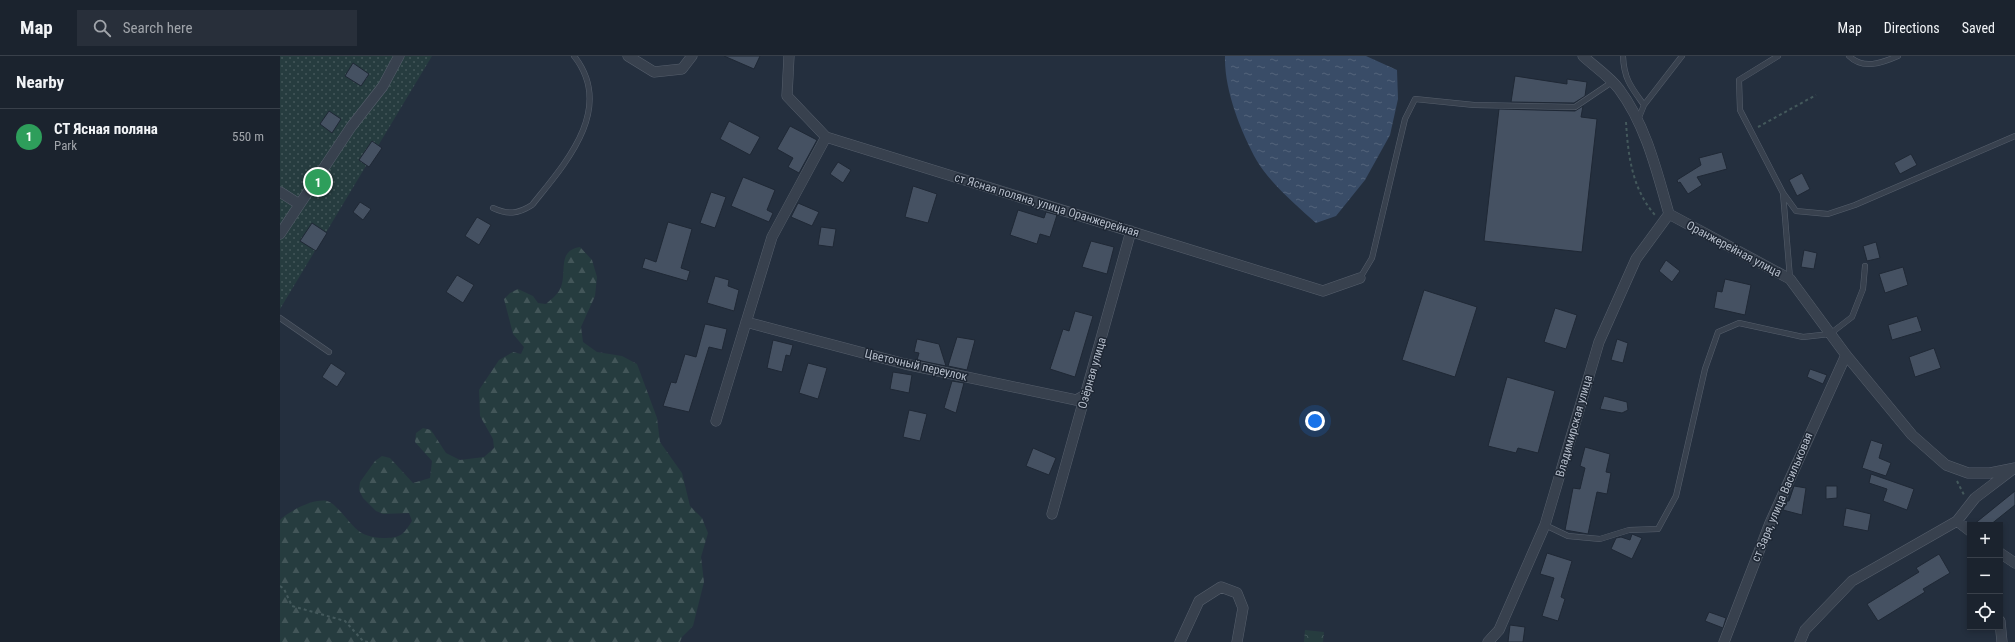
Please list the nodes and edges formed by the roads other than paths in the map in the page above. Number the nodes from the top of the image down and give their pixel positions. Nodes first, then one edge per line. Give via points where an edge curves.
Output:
1 (398, 56) edge
2 (574, 56) edge
3 (628, 56) edge
4 (692, 56) edge
5 (789, 56) edge
6 (1583, 56) edge
7 (1623, 56) edge
8 (1682, 56) edge
9 (1778, 56) edge
10 (1850, 56) edge
11 (1898, 56) edge
12 (1612, 82) junction
13 (1644, 105) junction
14 (1638, 121) junction
15 (2015, 136) edge
16 (826, 137) junction
17 (280, 192) edge
18 (1783, 193) junction
19 (299, 204) junction
20 (493, 208) dead end
21 (1669, 214) junction
22 (1131, 231) junction
23 (280, 234) edge
24 (1865, 266) dead end
25 (1360, 278) joint
26 (1790, 279) junction
27 (280, 318) edge
28 (746, 322) junction
29 (1830, 334) junction
30 (328, 352) dead end
31 (1846, 355) junction
32 (1085, 395) junction
33 (716, 421) dead end
34 (2015, 468) edge
35 (1052, 514) dead end
36 (1957, 521) junction
37 (1545, 525) junction
38 (1967, 529) edge
39 (2003, 555) edge
40 (2015, 563) edge
41 (2001, 630) edge
42 (1180, 642) edge
43 (1237, 642) edge
44 (1488, 642) edge
45 (1724, 642) edge
46 (1800, 642) edge
47 (2002, 642) edge

1 - 19 street via 383,86
2 - 20 lane via 584,74 589,100 589,115 579,143 532,206 515,214 503,213
3 - 4 street via 654,72 682,69
5 - 16 street, ст Ясная поляна, улица Оранжерейная via 787,96
6 - 12 street
7 - 13 lane via 1628,84
8 - 13 lane
9 - 18 lane via 1739,80 1740,110
10 - 11 lane via 1854,62 1878,65
12 - 14 street
12 - 25 lane via 1574,107 1474,105 1415,100 1405,119 1372,258
13 - 14 lane
14 - 21 street via 1656,168
15 - 18 lane via 1855,205 1828,214 1796,210
16 - 22 street, ст Ясная поляна, улица Оранжерейная
16 - 28 street via 772,237
17 - 19 street
18 - 26 lane
19 - 23 street
21 - 26 street, Оранжерейная улица
21 - 37 street, Владимирская улица via 1636,259 1599,342
22 - 25 street, ст Ясная поляна, улица Оранжерейная via 1323,290
22 - 32 street, Озёрная улица
24 - 29 lane via 1864,289 1852,317
26 - 29 street, Оранжерейная улица
27 - 30 lane
28 - 32 street, Цветочный переулок via 905,364 1076,400
28 - 33 street
29 - 31 street, Оранжерейная улица
29 - 37 lane via 1803,337 1739,323 1718,332 1705,368 1676,496 1658,528 1629,530 1600,539 1568,536
31 - 34 street, Оранжерейная улица via 1912,435 1946,465 1968,473 1990,473
31 - 45 street, ст Заря, улица Васильковая via 1770,523
32 - 35 street, Озёрная улица
34 - 36 street via 1975,498
36 - 38 street
36 - 46 street via 1852,580 1805,630
37 - 44 street, Владимирская улица via 1499,630
39 - 40 street
41 - 47 street
42 - 43 street via 1199,602 1221,588 1237,593 1243,608

